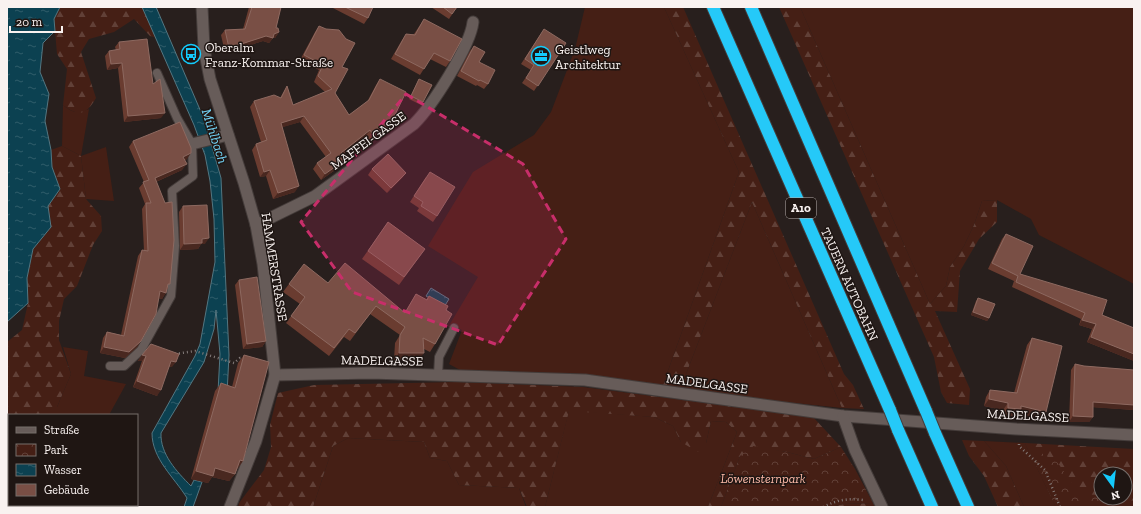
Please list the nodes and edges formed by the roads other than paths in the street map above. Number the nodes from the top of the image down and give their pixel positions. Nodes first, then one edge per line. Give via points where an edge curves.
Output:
1 (202, 7) edge
2 (713, 7) edge
3 (751, 7) edge
4 (473, 22) dead end
5 (158, 73) dead end
6 (223, 136) junction
7 (195, 144) junction
8 (256, 225) junction
9 (454, 328) dead end
10 (110, 366) dead end
11 (275, 375) junction
12 (438, 375) junction
13 (844, 416) junction
14 (1134, 435) edge
15 (880, 502) edge
16 (230, 507) edge
17 (932, 507) edge
18 (968, 507) edge

1 - 6 street, HAMMERSTRASSE via 207,69
2 - 17 highway, TAUERN AUTOBAHN / A10, bridge
3 - 18 highway, TAUERN AUTOBAHN / A10, bridge
4 - 8 street, MAFFEI-GASSE via 472,34 446,80 428,109 414,124 314,196
5 - 7 lane via 178,118
6 - 7 street
6 - 8 street, HAMMERSTRASSE via 244,183
7 - 10 lane via 193,176 172,191 174,246 171,296 140,350 124,366
8 - 11 street, HAMMERSTRASSE via 263,264
9 - 12 lane via 439,357
11 - 12 street, MADELGASSE
11 - 16 street, HAMMERSTRASSE via 256,441
12 - 13 street, MADELGASSE via 585,380
13 - 14 street, MADELGASSE
13 - 15 street via 855,450

